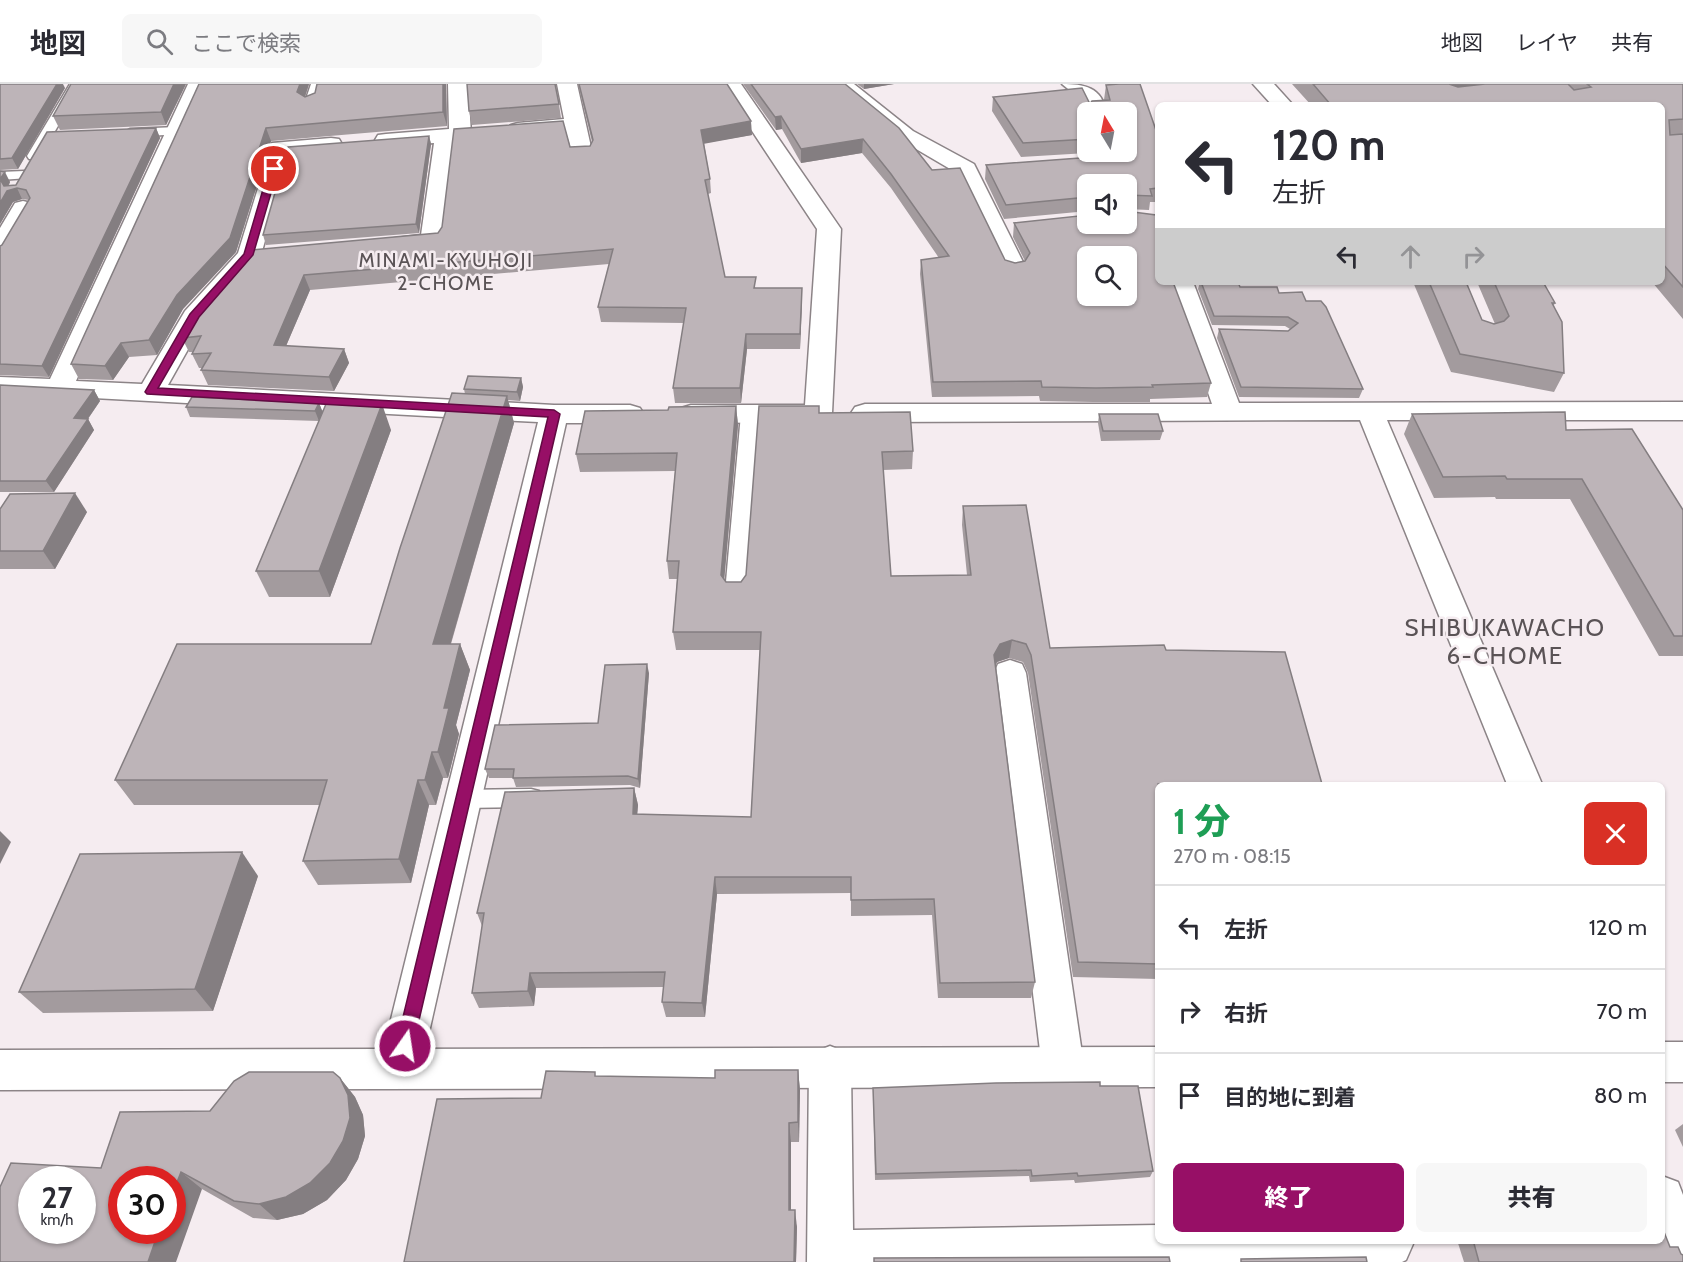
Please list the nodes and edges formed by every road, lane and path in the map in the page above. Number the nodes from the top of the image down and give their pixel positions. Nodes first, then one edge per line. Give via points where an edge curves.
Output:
1 (76, 84) edge
2 (198, 84) edge
3 (317, 84) edge
4 (458, 84) edge
5 (567, 84) edge
6 (731, 84) edge
7 (841, 84) edge
8 (1072, 84) edge
9 (1263, 84) edge
10 (1094, 102) edge
11 (1280, 102) edge
12 (311, 105) edge
13 (575, 124) junction
14 (177, 131) junction
15 (117, 133) edge
16 (452, 135) junction
17 (582, 154) edge
18 (988, 167) edge
19 (966, 169) junction
20 (24, 175) junction
21 (0, 176) edge
22 (19, 200) joint
23 (1018, 227) edge
24 (995, 229) junction
25 (1, 246) edge
26 (375, 246) edge
27 (1014, 268) edge
28 (1183, 285) edge
29 (0, 385) edge
30 (60, 388) junction
31 (151, 392) junction
32 (1683, 411) edge
33 (1229, 412) junction
34 (1370, 412) junction
35 (818, 413) junction
36 (554, 414) junction
37 (750, 414) junction
38 (735, 593) edge
39 (1010, 673) dead end
40 (1524, 782) edge
41 (559, 798) edge
42 (463, 799) junction
43 (1665, 1062) edge
44 (1683, 1062) edge
45 (830, 1066) junction
46 (1063, 1067) junction
47 (1155, 1067) edge
48 (400, 1068) junction
49 (0, 1070) edge
50 (1665, 1205) edge
51 (1391, 1249) edge
52 (1683, 1249) edge
53 (830, 1257) edge

1 - 20 lane via 51,136
2 - 14 street
3 - 12 lane
4 - 16 street
5 - 13 street
6 - 35 street via 829,229
7 - 19 street via 906,135
8 - 10 street
9 - 11 street
13 - 16 street
13 - 17 street
14 - 15 lane
14 - 30 street
16 - 26 street via 432,241
16 - 31 street via 280,148 260,254 194,316
18 - 19 street
19 - 24 street
20 - 21 lane
20 - 22 lane
22 - 25 street
23 - 24 street
24 - 27 street
28 - 33 street via 1210,332
29 - 30 street
30 - 31 street
31 - 36 street
32 - 34 street
33 - 34 street
33 - 35 street
34 - 40 street
35 - 37 street
36 - 37 street
36 - 42 street
37 - 38 lane
39 - 46 street
41 - 42 lane
42 - 48 street
43 - 44 street
45 - 46 street
45 - 48 street
45 - 53 street
46 - 47 street
48 - 49 street
50 - 52 street
51 - 53 street

